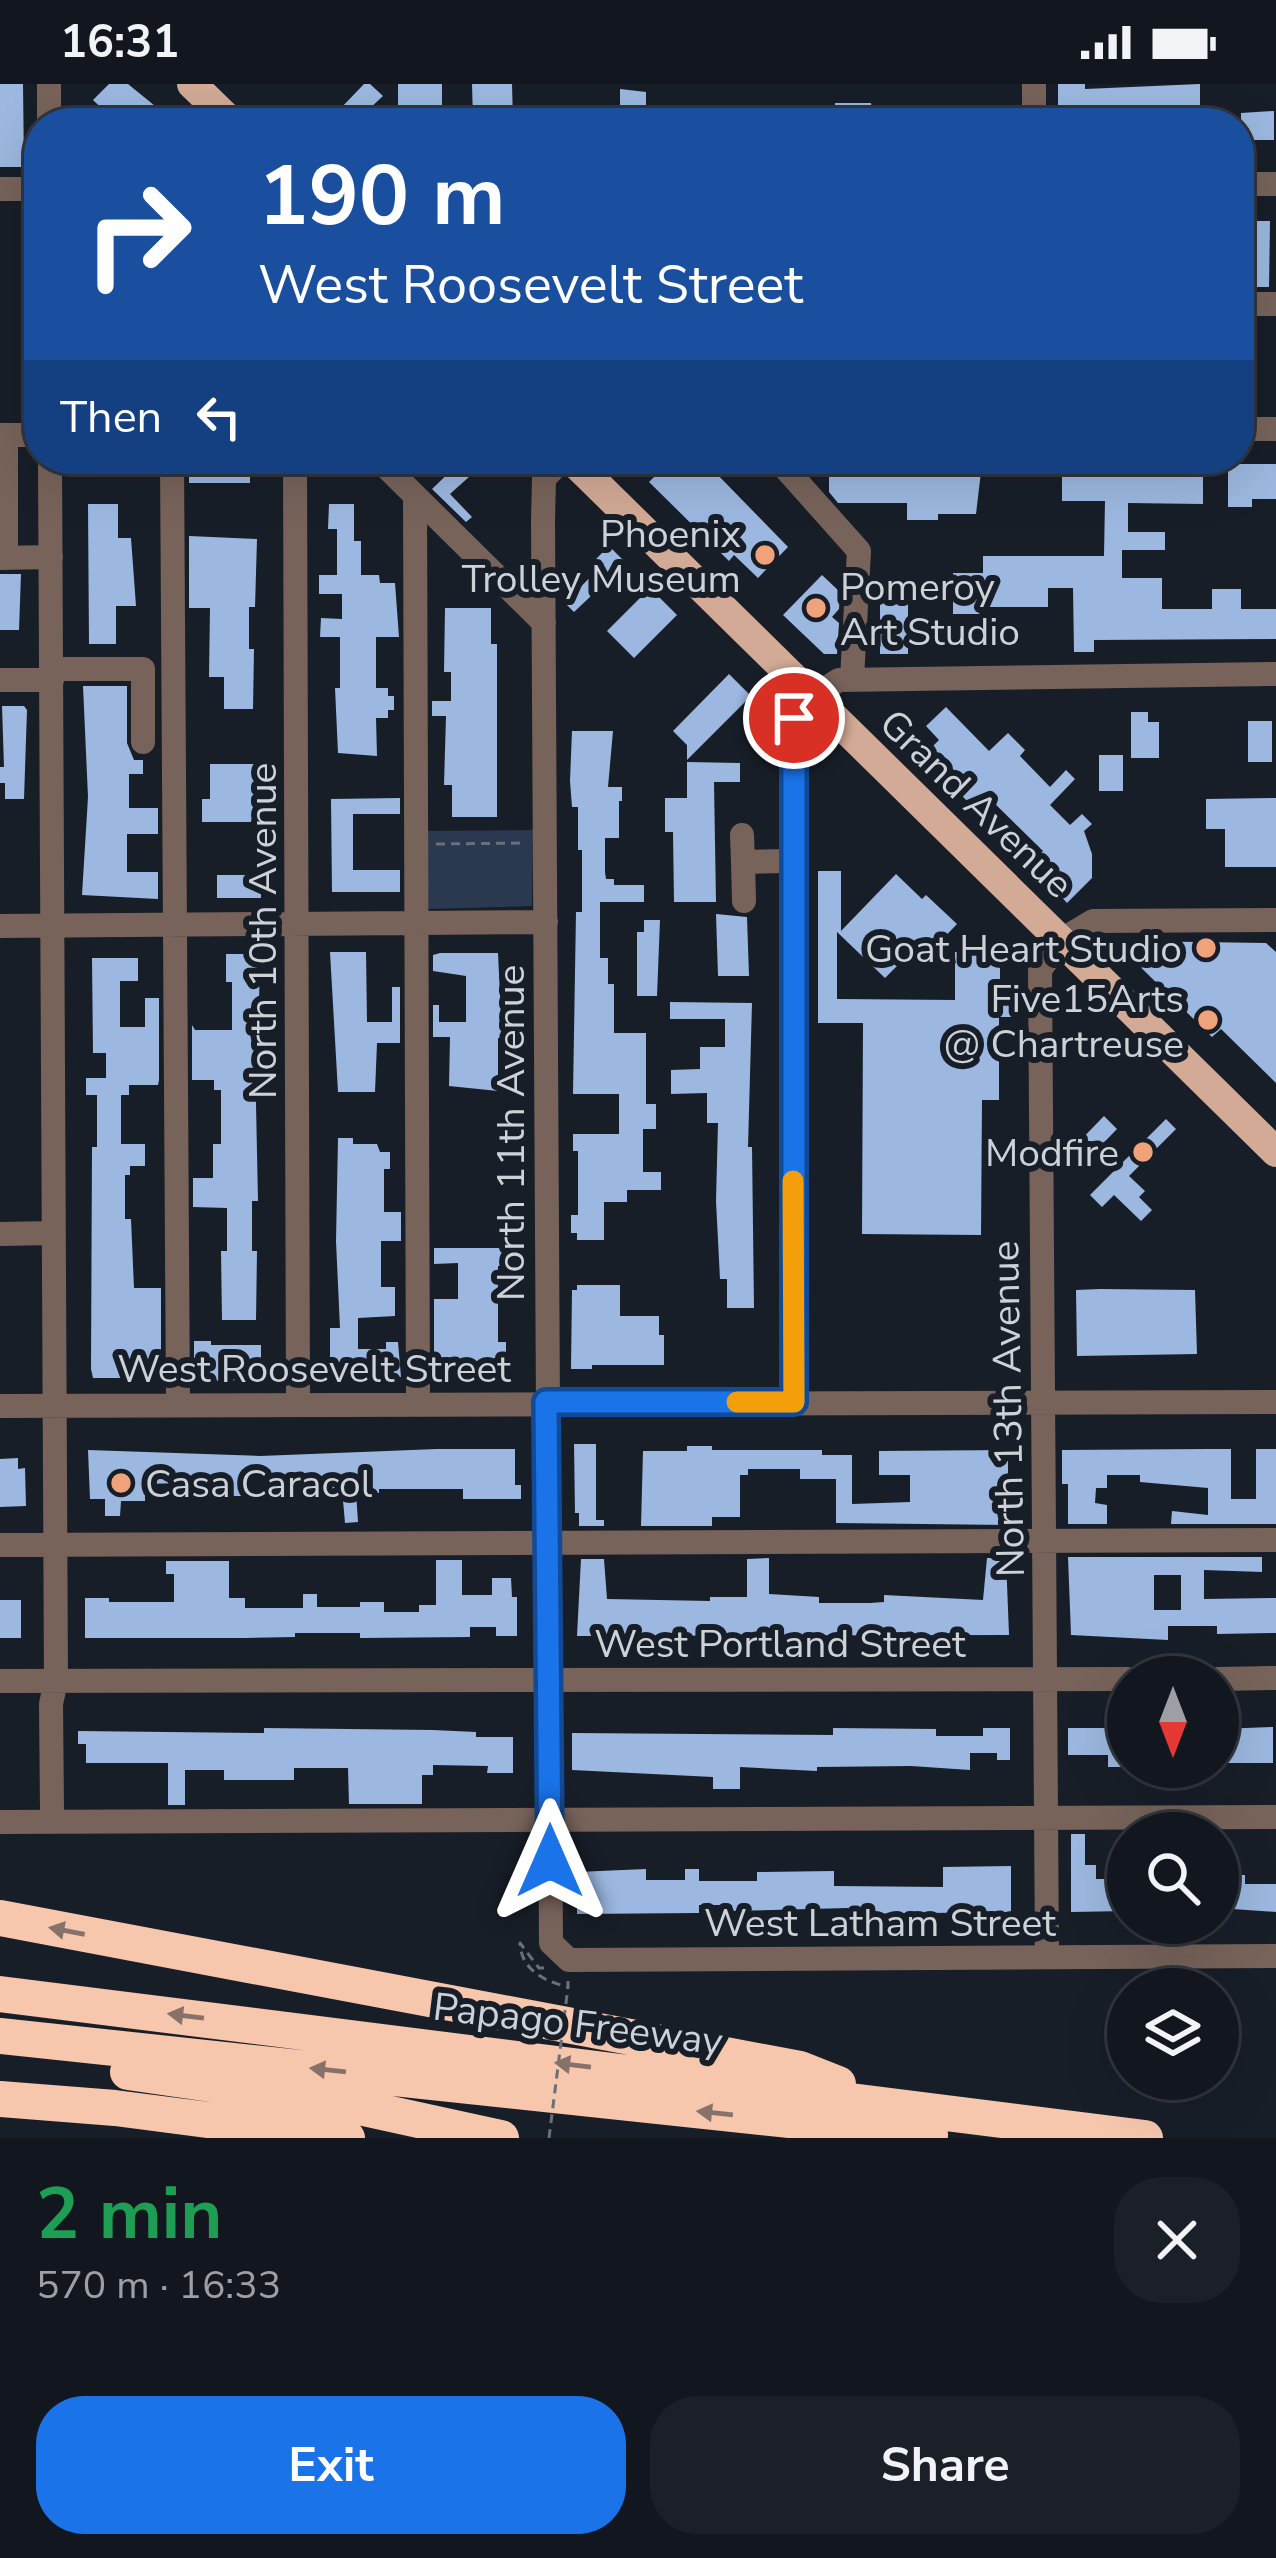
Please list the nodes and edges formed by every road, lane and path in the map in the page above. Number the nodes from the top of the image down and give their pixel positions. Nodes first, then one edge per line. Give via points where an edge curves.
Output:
1 (192, 84) edge
2 (217, 108) edge
3 (3, 435) edge
4 (50, 474) edge
5 (172, 474) edge
6 (295, 474) edge
7 (393, 474) edge
8 (548, 474) edge
9 (586, 474) edge
10 (790, 474) edge
11 (415, 497) junction
12 (0, 544) edge
13 (51, 557) junction
14 (0, 558) edge
15 (544, 623) junction
16 (1276, 674) edge
17 (52, 675) junction
18 (852, 679) junction
19 (0, 680) edge
20 (812, 696) junction
21 (143, 742) dead end
22 (742, 835) dead end
23 (524, 843) dead end
24 (435, 844) dead end
25 (792, 861) junction
26 (743, 862) junction
27 (744, 901) dead end
28 (1276, 920) edge
29 (546, 922) junction
30 (417, 923) junction
31 (298, 924) junction
32 (174, 925) junction
33 (0, 926) edge
34 (52, 926) junction
35 (1061, 940) junction
36 (1276, 1152) edge
37 (53, 1233) junction
38 (0, 1234) edge
39 (546, 1402) junction
40 (794, 1402) junction
41 (1042, 1402) junction
42 (1276, 1402) edge
43 (298, 1403) junction
44 (418, 1403) junction
45 (178, 1405) junction
46 (0, 1406) edge
47 (55, 1406) junction
48 (3, 1534) edge
49 (1276, 1540) edge
50 (1044, 1541) junction
51 (548, 1542) junction
52 (55, 1545) junction
53 (1239, 1678) edge
54 (1276, 1678) edge
55 (550, 1679) junction
56 (1107, 1679) edge
57 (1046, 1680) junction
58 (0, 1681) edge
59 (56, 1681) junction
60 (58, 1808) dead end
61 (1276, 1817) edge
62 (1046, 1818) junction
63 (550, 1820) junction
64 (0, 1822) edge
65 (0, 1918) edge
66 (1047, 1956) junction
67 (1276, 1956) edge
68 (558, 1965) junction
69 (568, 1987) junction
70 (0, 1994) edge
71 (0, 2036) edge
72 (0, 2056) edge
73 (0, 2099) edge
74 (898, 2107) junction
75 (347, 2138) edge
76 (501, 2138) edge
77 (549, 2138) edge
78 (957, 2138) edge
79 (1145, 2138) edge

1 - 2 main road
3 - 12 street
4 - 13 street
5 - 32 street
6 - 31 street, North 10th Avenue
7 - 11 street
8 - 15 street, North 11th Avenue
9 - 20 main road, Grand Avenue
10 - 18 street via 859,551
11 - 15 street
11 - 30 street
13 - 14 street
13 - 17 street
15 - 29 street, North 11th Avenue
16 - 18 street
17 - 19 street
17 - 21 street via 143,669
17 - 34 street
18 - 20 street
20 - 25 street via 791,731
20 - 35 main road, Grand Avenue
22 - 26 street
23 - 24 path
25 - 26 street
25 - 40 street
26 - 27 street
28 - 35 street via 1093,921
29 - 30 street
29 - 39 street, North 11th Avenue
30 - 31 street
30 - 44 street
31 - 32 street
31 - 43 street, North 10th Avenue
32 - 34 street
32 - 45 street
33 - 34 street
34 - 37 street
35 - 36 main road, Grand Avenue
35 - 41 street, North 13th Avenue via 1040,970
37 - 38 street
37 - 47 street
39 - 40 street, West Roosevelt Street
39 - 44 street, West Roosevelt Street
39 - 51 street, North 11th Avenue
40 - 41 street, West Roosevelt Street
41 - 42 street, West Roosevelt Street
41 - 50 street, North 13th Avenue
43 - 44 street, West Roosevelt Street
43 - 45 street, West Roosevelt Street
45 - 47 street, West Roosevelt Street
46 - 47 street, West Roosevelt Street
47 - 52 street
48 - 52 street
49 - 50 street
50 - 51 street
50 - 57 street, North 13th Avenue
51 - 52 street
51 - 55 street, North 11th Avenue
52 - 59 street
53 - 54 street
55 - 57 street, West Portland Street
55 - 59 street, West Portland Street
55 - 63 street, North 11th Avenue
56 - 57 street, West Portland Street
57 - 62 street, North 13th Avenue
58 - 59 street, West Portland Street
59 - 60 street
61 - 62 street
62 - 63 street
62 - 66 street, North 13th Avenue
63 - 64 street
63 - 68 street, North 11th Avenue
74 -> 65 highway via 800,2069
66 - 67 street, West Latham Street
66 - 68 street, West Latham Street
68 - 69 path
68 - 69 path via 539,1968 518,1945 529,1968
69 - 77 path, bridge
74 -> 70 highway, Papago Freeway
78 -> 71 highway
72 - 76 highway via 336,2102
73 - 75 highway
74 - 79 highway, Papago Freeway

